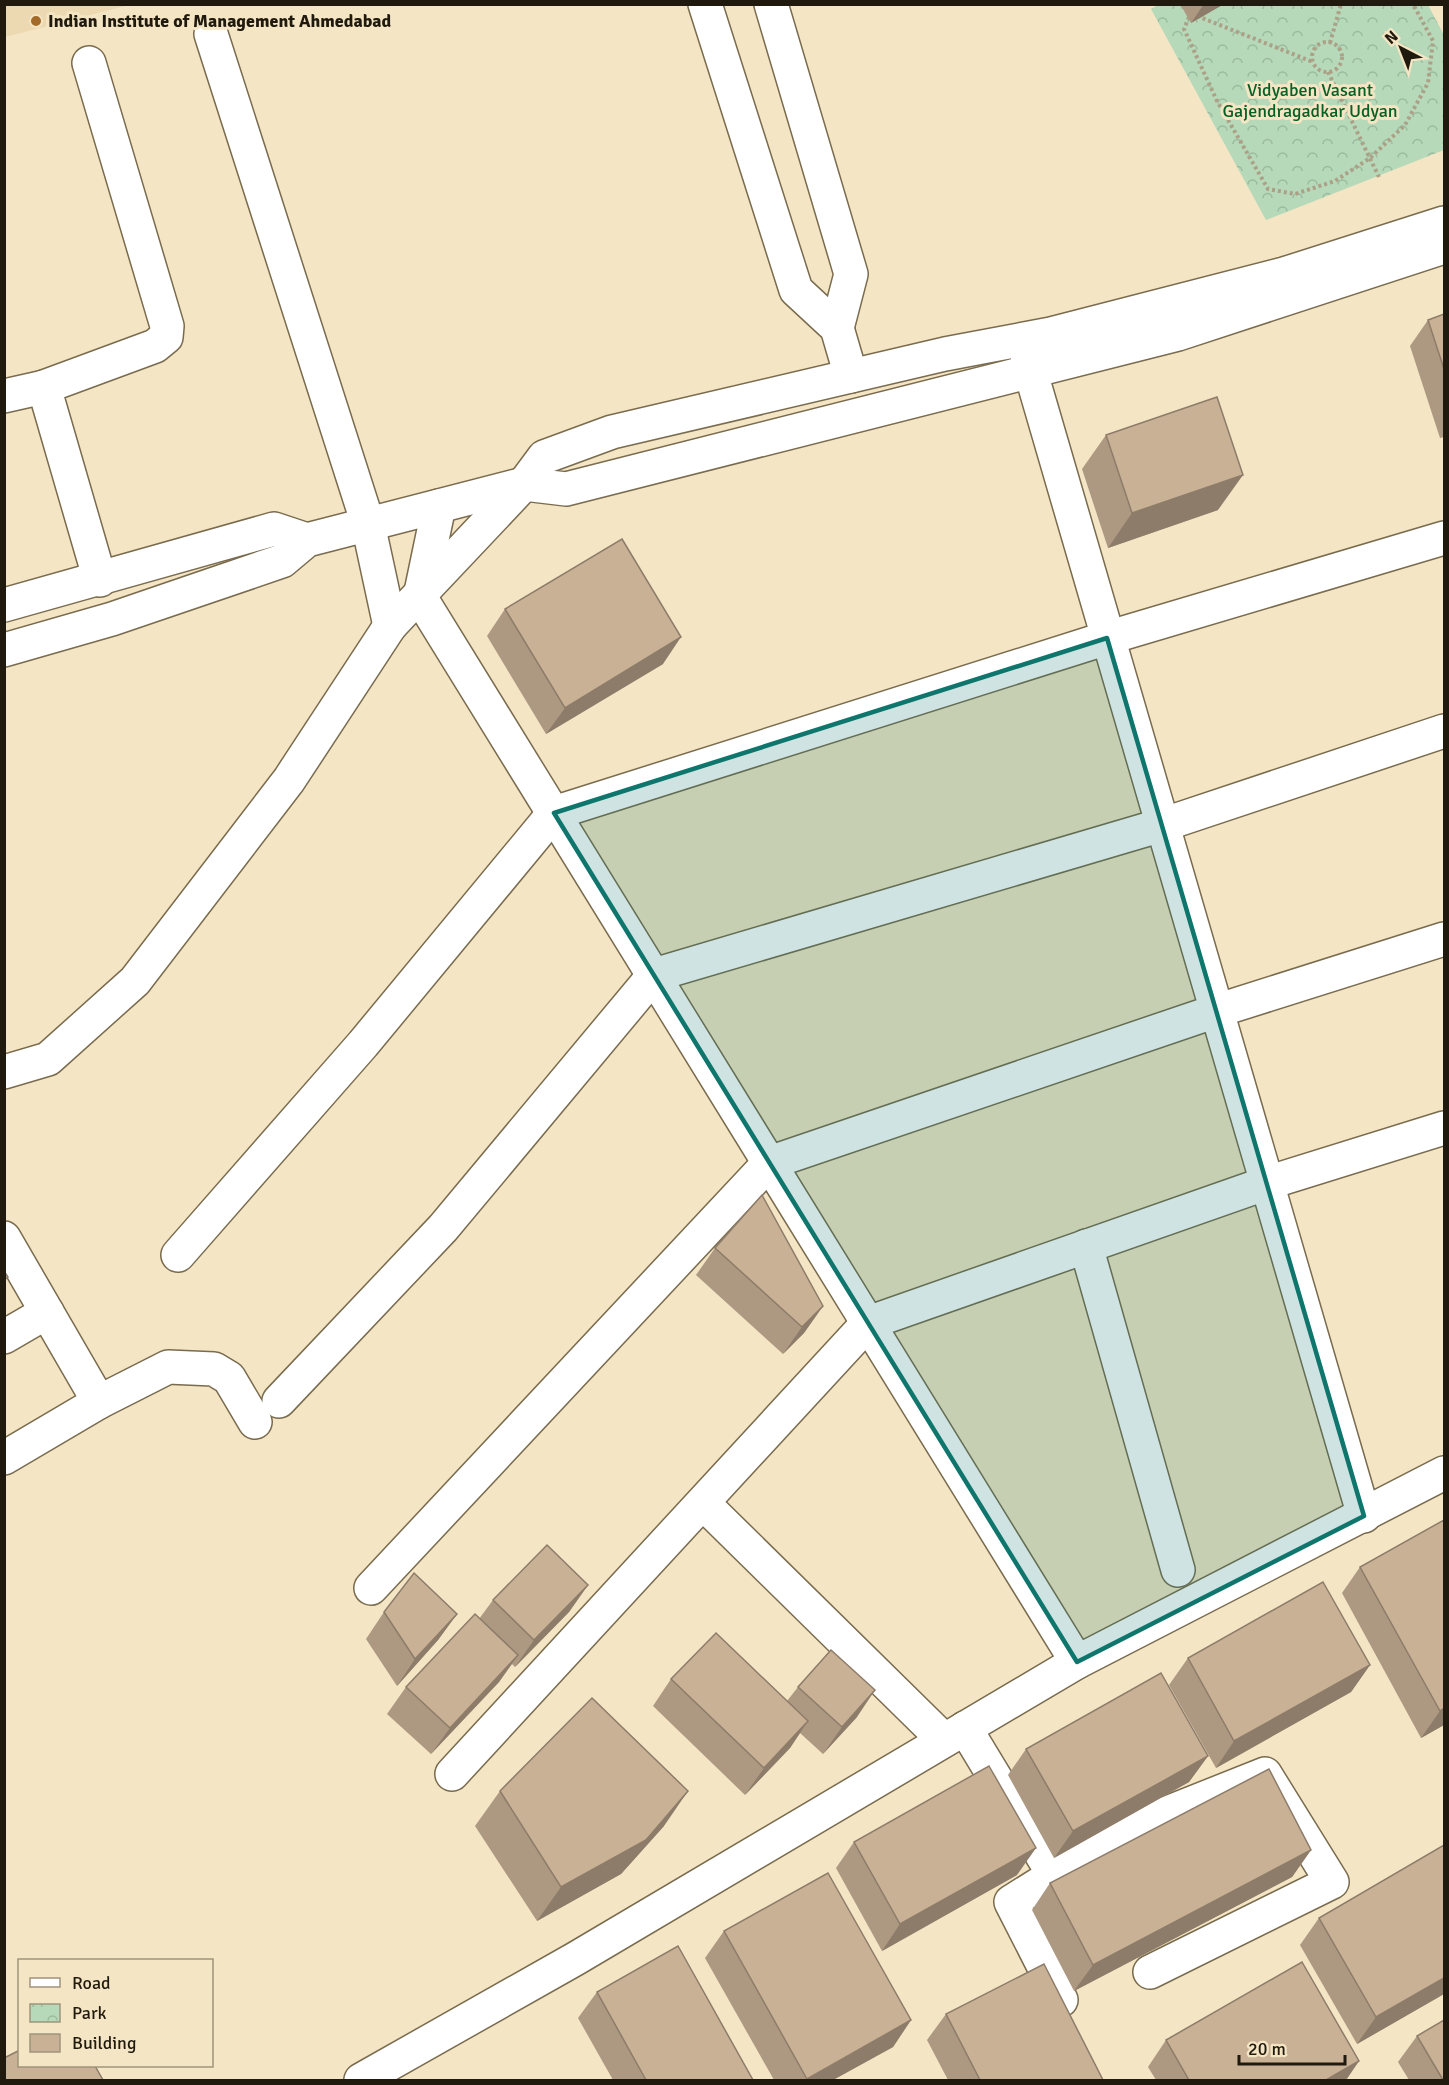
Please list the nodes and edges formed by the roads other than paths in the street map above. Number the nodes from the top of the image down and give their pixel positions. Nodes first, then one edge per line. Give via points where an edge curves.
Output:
1 (705, 4) edge
2 (771, 4) edge
3 (211, 34) dead end
4 (89, 63) dead end
5 (1444, 223) edge
6 (1444, 247) edge
7 (837, 328) junction
8 (1023, 339) junction
9 (1031, 373) junction
10 (851, 376) junction
11 (44, 387) junction
12 (4, 396) edge
13 (524, 484) junction
14 (439, 506) junction
15 (368, 525) junction
16 (1444, 538) edge
17 (308, 540) junction
18 (100, 580) junction
19 (420, 597) junction
20 (4, 605) edge
21 (112, 619) junction
22 (390, 626) junction
23 (1107, 638) junction
24 (4, 650) edge
25 (1444, 731) edge
26 (554, 813) junction
27 (1162, 825) junction
28 (1444, 939) edge
29 (654, 975) junction
30 (1216, 1011) junction
31 (4, 1072) edge
32 (1444, 1128) edge
33 (769, 1163) junction
34 (1267, 1183) junction
35 (4, 1238) edge
36 (1086, 1246) junction
37 (178, 1255) dead end
38 (47, 1312) junction
39 (868, 1323) junction
40 (4, 1336) edge
41 (99, 1402) junction
42 (4, 1458) edge
43 (1444, 1473) edge
44 (702, 1503) junction
45 (1364, 1516) junction
46 (1178, 1570) dead end
47 (371, 1587) dead end
48 (1077, 1662) junction
49 (955, 1734) junction
50 (452, 1774) edge
51 (1054, 1875) junction
52 (1150, 1972) edge
53 (1061, 2000) edge
54 (361, 2080) edge

1 - 7 street via 796,290
2 - 7 street via 851,274
3 - 15 street
4 - 11 street via 167,326 166,337 155,346
5 - 8 street via 1284,274
6 - 9 street via 1178,334
7 - 10 street
8 - 9 street
8 - 10 street
9 - 13 street via 566,489
9 - 23 street
10 - 13 street via 612,432 544,457
11 - 12 street
11 - 18 street
13 - 14 street
13 - 19 street
14 - 15 street
14 - 19 street
15 - 17 street
15 - 22 street
16 - 23 street
17 - 18 street via 274,529
17 - 21 street via 282,561
18 - 20 street
18 - 21 street
19 - 22 street
19 - 26 street
21 - 24 street
22 - 31 street via 289,780 135,981 48,1059
23 - 26 street
23 - 27 street
25 - 27 street
26 - 29 street
26 - 37 street via 363,1044
27 - 29 street
27 - 30 street
28 - 30 street
29 - 33 street
29 - 41 street via 443,1228 267,1412 214,1369 168,1367
30 - 33 street
30 - 34 street
32 - 34 street
33 - 39 street
33 - 47 street
34 - 36 street
34 - 45 street
35 - 38 street
36 - 39 street
36 - 46 street
38 - 40 street
38 - 41 street
39 - 44 street
39 - 48 street
41 - 42 street
43 - 45 street
44 - 49 street
44 - 50 street
45 - 48 street
48 - 49 street
49 - 51 street
49 - 54 street via 575,1959
51 - 52 street via 1157,1817 1265,1774 1332,1882
51 - 53 street via 1011,1902

